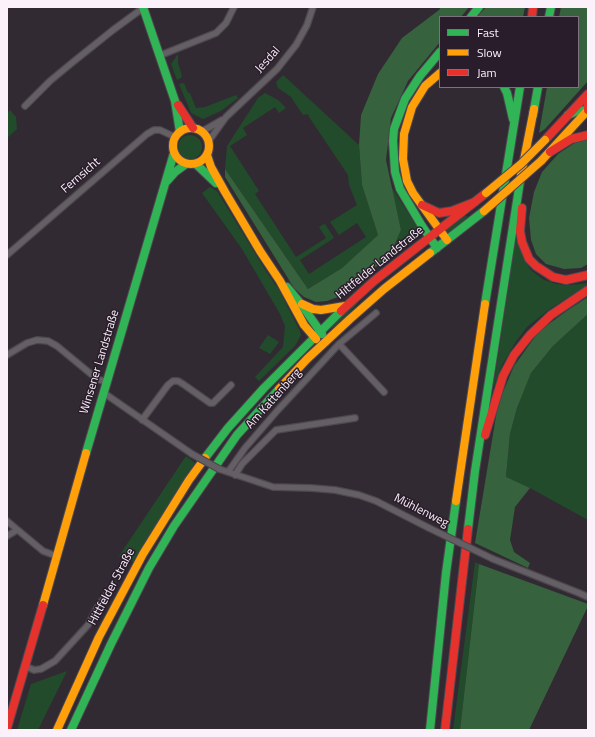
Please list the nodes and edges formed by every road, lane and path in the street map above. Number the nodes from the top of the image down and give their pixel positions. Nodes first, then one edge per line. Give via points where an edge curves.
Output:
1 (143, 7) edge
2 (234, 7) edge
3 (313, 7) edge
4 (479, 7) edge
5 (472, 16) edge
6 (439, 53) edge
7 (160, 56) junction
8 (439, 74) edge
9 (504, 88) edge
10 (520, 88) edge
11 (538, 88) edge
12 (588, 94) edge
13 (588, 98) edge
14 (175, 100) junction
15 (25, 106) dead end
16 (534, 109) junction
17 (588, 110) edge
18 (568, 115) junction
19 (226, 118) junction
20 (514, 125) junction
21 (193, 128) junction
22 (201, 132) junction
23 (177, 134) junction
24 (588, 135) edge
25 (208, 142) junction
26 (550, 152) junction
27 (174, 154) junction
28 (207, 155) junction
29 (186, 164) junction
30 (196, 164) junction
31 (165, 184) junction
32 (225, 192) junction
33 (475, 202) junction
34 (420, 204) junction
35 (439, 230) junction
36 (429, 237) junction
37 (447, 240) junction
38 (437, 248) junction
39 (7, 255) edge
40 (588, 275) edge
41 (280, 281) junction
42 (588, 290) edge
43 (301, 304) junction
44 (346, 306) junction
45 (376, 313) dead end
46 (317, 333) junction
47 (324, 342) junction
48 (339, 344) junction
49 (7, 355) edge
50 (107, 382) junction
51 (231, 385) dead end
52 (384, 392) dead end
53 (104, 393) junction
54 (355, 418) dead end
55 (142, 420) junction
56 (201, 463) joint
57 (215, 470) junction
58 (228, 472) junction
59 (475, 472) junction
60 (235, 474) junction
61 (7, 521) edge
62 (17, 530) junction
63 (7, 536) edge
64 (57, 556) junction
65 (107, 594) dead end
66 (588, 597) edge
67 (25, 666) junction
68 (7, 728) edge
69 (57, 730) edge
70 (71, 730) edge
71 (430, 730) edge
72 (445, 730) edge

1 - 7 main road, Winsener Landstraße
1 - 15 street via 61,71
2 - 7 street via 226,23 216,33
3 - 19 street, Jesdal via 296,45 277,69
4 - 5 main road
6 - 36 main road via 405,99 394,128 393,141 395,172 400,189
7 - 14 main road, Winsener Landstraße
8 - 34 main road via 426,86 412,107 404,134 404,169 407,181
9 - 20 main road
10 - 20 main road
11 - 16 main road
12 - 18 main road, Hittfelder Landstraße
13 - 17 main road
14 - 21 main road, Winsener Landstraße
14 - 23 main road, Winsener Landstraße
16 - 40 main road via 520,221 522,242 529,259 553,277 566,280
16 - 59 main road via 519,184
17 - 18 main road
17 - 26 main road, Hittfelder Landstraße
18 - 33 main road, Hittfelder Landstraße, bridge via 521,164
19 - 22 street, Jesdal
19 - 25 street, Jesdal
20 - 71 main road via 460,470
21 - 22 main road
21 - 23 main road
22 - 25 main road
23 - 27 main road, Winsener Landstraße via 173,142
23 - 39 street, Fernsicht via 154,130 148,134
24 - 26 main road via 571,139
25 - 28 main road
26 - 37 main road, Hittfelder Landstraße, bridge
27 - 29 main road
27 - 31 main road, Winsener Landstraße
28 - 30 main road
28 - 32 main road
29 - 30 main road
29 - 31 main road, Winsener Landstraße
30 - 32 main road
31 - 50 main road, Winsener Landstraße
32 - 41 main road
33 - 34 main road via 452,211 439,212
33 - 35 main road, Hittfelder Landstraße
34 - 35 main road
35 - 36 main road, Hittfelder Landstraße
35 - 37 main road
36 - 38 main road
36 - 44 main road, Hittfelder Landstraße
37 - 38 main road, Hittfelder Landstraße
38 - 47 main road, Hittfelder Landstraße
41 - 43 main road
41 - 46 main road via 304,325
42 - 59 main road via 551,315 514,355 503,376
43 - 44 main road via 321,310
43 - 46 main road
44 - 46 main road, Hittfelder Landstraße
45 - 48 street, Am Kattenberg
46 - 47 main road via 322,334
46 - 56 main road, Hittfelder Landstraße via 242,412
47 - 57 main road, Hittfelder Landstraße via 253,416 237,435
48 - 52 street
48 - 58 street, Am Kattenberg via 268,422
49 - 50 street via 27,343 37,340 48,341 97,379
50 - 53 main road, Winsener Landstraße
51 - 55 street via 210,403 178,381 173,382
53 - 55 street, Mühlenweg
53 - 64 main road, Winsener Landstraße
54 - 60 street via 276,430
55 - 57 street, Mühlenweg, bridge
56 - 69 main road, Hittfelder Straße via 143,554 99,637
57 - 58 street, Mühlenweg
57 - 70 main road, Hittfelder Straße via 202,484 174,526 144,578
58 - 60 street, Mühlenweg
59 - 72 main road
60 - 66 street, Mühlenweg, bridge via 273,487 335,490 376,501 493,559
61 - 62 street
62 - 63 street
62 - 64 street via 43,551
64 - 67 main road, Winsener Landstraße
65 - 67 street via 88,625 55,661 41,669 34,670
67 - 68 main road, Winsener Landstraße

